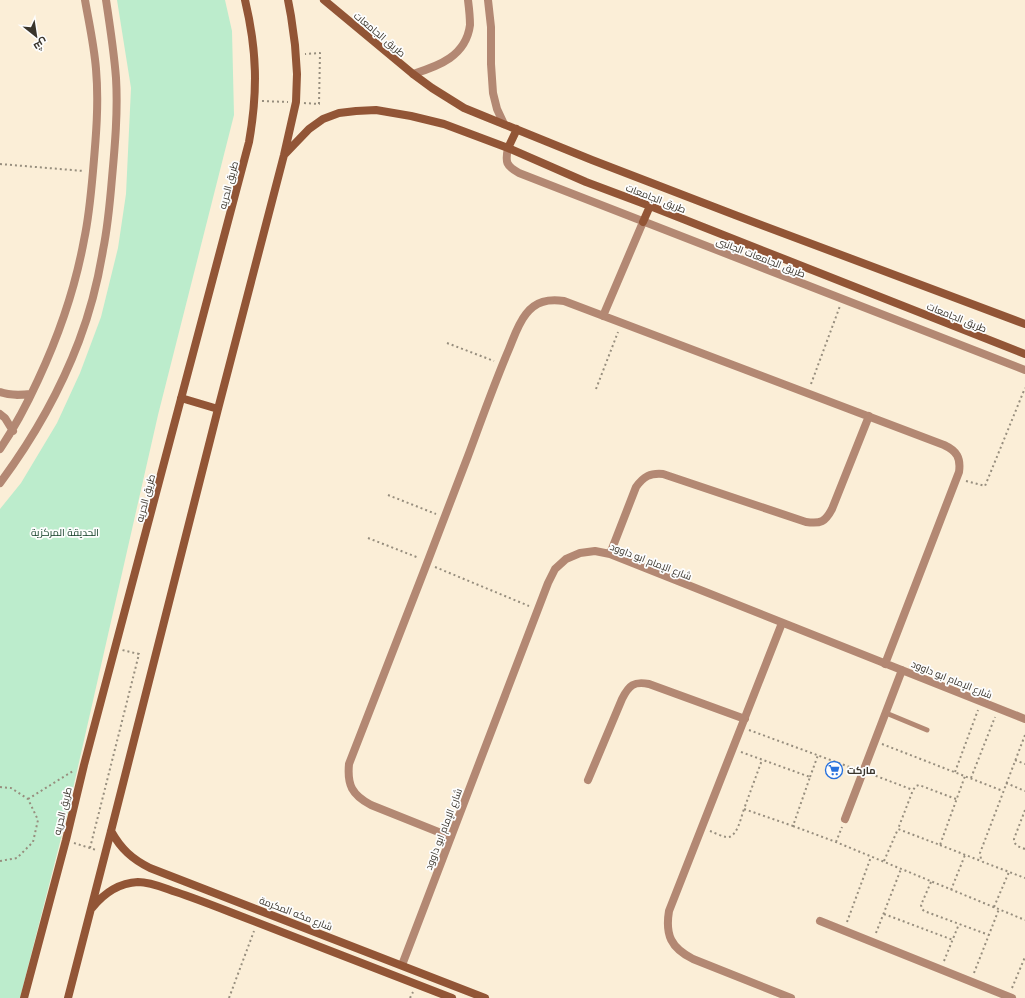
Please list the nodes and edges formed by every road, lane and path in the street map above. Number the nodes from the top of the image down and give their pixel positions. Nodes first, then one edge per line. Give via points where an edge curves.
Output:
1 (85, 0) edge
2 (106, 0) edge
3 (245, 0) edge
4 (288, 0) edge
5 (324, 0) edge
6 (468, 0) edge
7 (488, 0) edge
8 (413, 74) junction
9 (255, 101) junction
10 (296, 102) junction
11 (504, 124) junction
12 (517, 129) junction
13 (508, 148) junction
14 (284, 154) junction
15 (0, 164) edge
16 (93, 171) junction
17 (650, 206) junction
18 (643, 222) junction
19 (843, 299) junction
20 (603, 316) junction
21 (621, 323) junction
22 (1025, 324) edge
23 (447, 343) dead end
24 (1025, 354) edge
25 (502, 364) junction
26 (1025, 370) edge
27 (1025, 388) edge
28 (596, 389) dead end
29 (0, 392) edge
30 (808, 393) junction
31 (32, 394) junction
32 (181, 398) junction
33 (218, 409) junction
34 (0, 414) edge
35 (869, 416) junction
36 (13, 431) junction
37 (0, 449) edge
38 (957, 478) junction
39 (0, 483) edge
40 (388, 495) dead end
41 (445, 518) junction
42 (368, 538) dead end
43 (610, 554) junction
44 (427, 563) junction
45 (538, 609) junction
46 (782, 623) junction
47 (115, 649) junction
48 (885, 664) junction
49 (902, 670) junction
50 (981, 701) junction
51 (998, 708) junction
52 (886, 714) junction
53 (745, 719) junction
54 (1025, 719) edge
55 (741, 727) junction
56 (926, 730) dead end
57 (1025, 735) edge
58 (876, 742) junction
59 (733, 749) junction
60 (818, 755) junction
61 (762, 760) junction
62 (1015, 760) junction
63 (1025, 764) edge
64 (84, 765) junction
65 (864, 772) junction
66 (955, 772) junction
67 (964, 776) junction
68 (810, 778) junction
69 (971, 778) junction
70 (588, 780) dead end
71 (1006, 783) junction
72 (0, 787) edge
73 (913, 790) junction
74 (1004, 791) junction
75 (1025, 791) edge
76 (28, 799) junction
77 (956, 799) junction
78 (744, 809) junction
79 (1025, 810) edge
80 (845, 819) joint
81 (793, 826) junction
82 (701, 828) junction
83 (898, 830) junction
84 (111, 831) junction
85 (451, 838) junction
86 (66, 840) junction
87 (836, 842) junction
88 (940, 845) junction
89 (90, 848) junction
90 (1025, 849) edge
91 (105, 853) junction
92 (965, 855) junction
93 (871, 857) junction
94 (0, 861) edge
95 (883, 862) junction
96 (984, 862) junction
97 (901, 869) junction
98 (1009, 872) junction
99 (1025, 878) edge
100 (931, 881) junction
101 (206, 889) junction
102 (952, 890) junction
103 (202, 901) junction
104 (994, 907) junction
105 (999, 909) junction
106 (90, 910) junction
107 (884, 914) junction
108 (1025, 920) edge
109 (820, 921) dead end
110 (257, 922) junction
111 (960, 924) junction
112 (843, 930) junction
113 (988, 935) junction
114 (953, 940) junction
115 (873, 942) junction
116 (1025, 957) edge
117 (402, 965) junction
118 (941, 970) junction
119 (970, 982) junction
120 (1010, 997) edge
121 (24, 998) edge
122 (68, 998) edge
123 (228, 998) edge
124 (452, 998) edge
125 (485, 998) edge
126 (792, 998) edge

1 - 16 street via 92,34 98,102
2 - 39 street via 116,79 116,122 104,250 79,341 60,384 36,429
3 - 9 main road, طريق الحريه via 255,59
4 - 10 main road via 295,45
5 - 8 main road, طريق الجامعات
6 - 8 street via 470,25 460,48 447,60
7 - 11 street via 493,93
8 - 11 main road, طريق الجامعات via 464,108
9 - 10 path
9 - 32 main road, طريق الحريه via 249,142
10 - 14 main road
11 - 12 main road, طريق الجامعات
12 - 13 main road
12 - 22 main road, طريق الجامعات via 728,213
13 - 14 main road, طريق الجامعات via 444,124 376,110 339,113 323,120 309,129
13 - 17 main road, طريق الجامعات
13 - 18 street, طريق الجامعات الجانبى via 506,163 514,170
14 - 33 main road
15 - 16 path
16 - 31 street via 85,239 68,305
17 - 18 main road
17 - 24 main road, طريق الجامعات
18 - 19 street, طريق الجامعات الجانبى
18 - 20 street
19 - 26 street, طريق الجامعات الجانبى
19 - 30 path
20 - 21 street
20 - 25 street via 564,301 542,302 532,307 525,315
21 - 28 path
21 - 30 street
23 - 25 path
25 - 41 street
27 - 38 path via 985,486
29 - 31 street
30 - 35 street
31 - 36 street
32 - 33 main road
32 - 47 main road, طريق الحريه
33 - 84 main road
34 - 36 street
35 - 38 street via 950,448 959,459
35 - 43 street via 832,509 822,522 806,522 663,474 655,474 640,480 636,487
36 - 37 street
38 - 48 street
40 - 41 path
41 - 44 street
42 - 44 path
43 - 45 street, شارع الإمام ابو داوود via 595,551 580,553 566,559 555,569
43 - 46 street, شارع الإمام ابو داوود
44 - 45 path
44 - 85 street via 349,764 348,774 350,784 362,800
45 - 85 street, شارع الإمام ابو داوود
46 - 48 street, شارع الإمام ابو داوود
46 - 53 street
47 - 64 main road, طريق الحريه
47 - 89 path via 139,654
48 - 49 street, شارع الإمام ابو داوود
49 - 50 street, شارع الإمام ابو داوود
49 - 52 street
50 - 51 street, شارع الإمام ابو داوود
50 - 66 path
51 - 54 street, شارع الإمام ابو داوود
51 - 69 path
52 - 56 lane
52 - 58 street
53 - 55 street
53 - 70 street via 649,684 634,685 627,690
55 - 59 street
55 - 60 path
57 - 62 path
58 - 65 street
58 - 66 path
59 - 61 path
59 - 82 street
60 - 65 path
60 - 68 path
61 - 68 path
61 - 78 path
62 - 63 path
62 - 71 path
64 - 76 path
64 - 86 main road, طريق الحريه
65 - 73 path
65 - 80 street
66 - 67 path
67 - 69 path
67 - 77 path
68 - 81 path
69 - 74 path
71 - 74 path
71 - 75 path
72 - 76 path via 11,788
73 - 77 path via 919,785
73 - 83 path
74 - 96 path via 980,853
76 - 94 path via 38,820 33,842 17,858
77 - 88 path
78 - 81 path
78 - 82 path via 736,831 730,836 726,837
79 - 90 path via 1014,839 1016,845
80 - 87 path
81 - 87 path
82 - 126 street via 669,911 667,923 674,945 693,960
83 - 88 path
83 - 95 path
84 - 91 main road
84 - 101 main road, شارع مكه المكرمة via 123,849 140,863
85 - 117 street, شارع الإمام ابو داوود
86 - 89 path
86 - 121 main road, طريق الحريه
87 - 93 path
88 - 92 path
89 - 91 path
91 - 106 main road
92 - 96 path
92 - 102 path
93 - 95 path
93 - 112 path
95 - 97 path
96 - 98 path
97 - 100 path
97 - 107 path
98 - 99 path
98 - 104 path
100 - 102 path
100 - 111 path via 921,905 922,909
101 - 103 main road
101 - 117 main road, شارع مكه المكرمة
102 - 104 path
103 - 106 main road via 150,883 139,882 116,887 106,893
103 - 110 main road
104 - 105 path
105 - 108 path
105 - 113 path
106 - 122 main road
107 - 114 path
107 - 115 path
109 - 112 street
110 - 123 path
110 - 124 main road
111 - 113 path
111 - 114 path
112 - 115 street
113 - 119 path
114 - 118 path
115 - 118 street
116 - 120 path
117 - 125 main road, شارع مكه المكرمة
118 - 119 street
119 - 120 street

